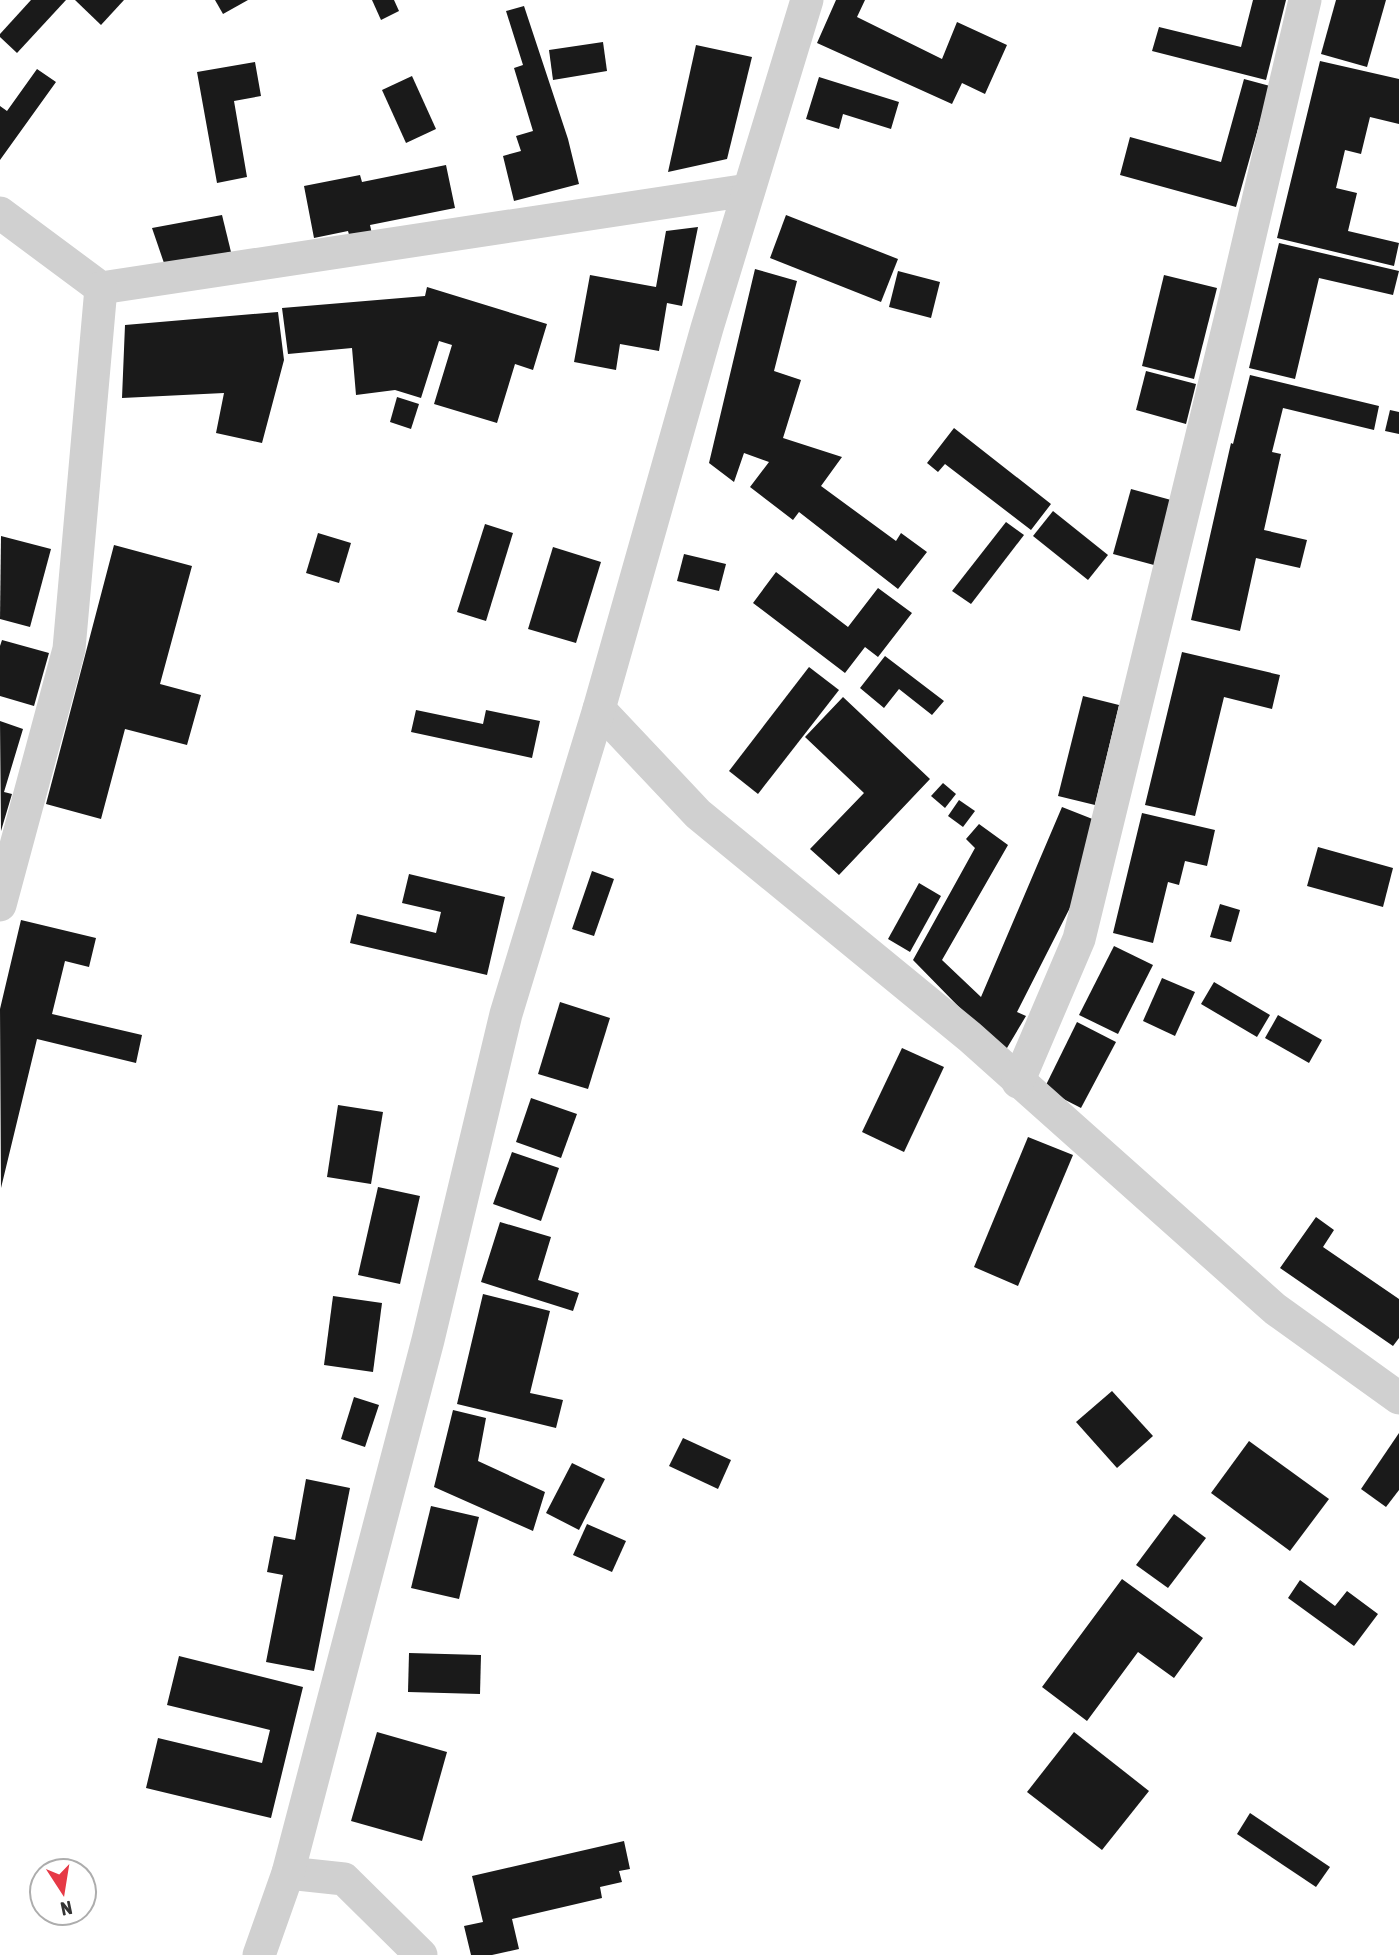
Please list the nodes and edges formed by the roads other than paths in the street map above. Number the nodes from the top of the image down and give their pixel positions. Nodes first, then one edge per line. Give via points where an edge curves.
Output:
1 (807, 0) edge
2 (1305, 0) edge
3 (748, 190) junction
4 (0, 213) edge
5 (101, 288) junction
6 (598, 709) junction
7 (0, 905) edge
8 (1018, 1082) junction
9 (1399, 1398) edge
10 (288, 1873) junction
11 (259, 1955) edge
12 (421, 1955) edge

1 - 3 street
2 - 8 street via 1079,939
3 - 5 street
3 - 6 street
4 - 5 street
5 - 7 street via 69,649
6 - 8 street via 698,814 970,1037
6 - 10 street via 506,1014 428,1340
8 - 9 street via 1275,1309
10 - 11 street
10 - 12 street via 344,1880

